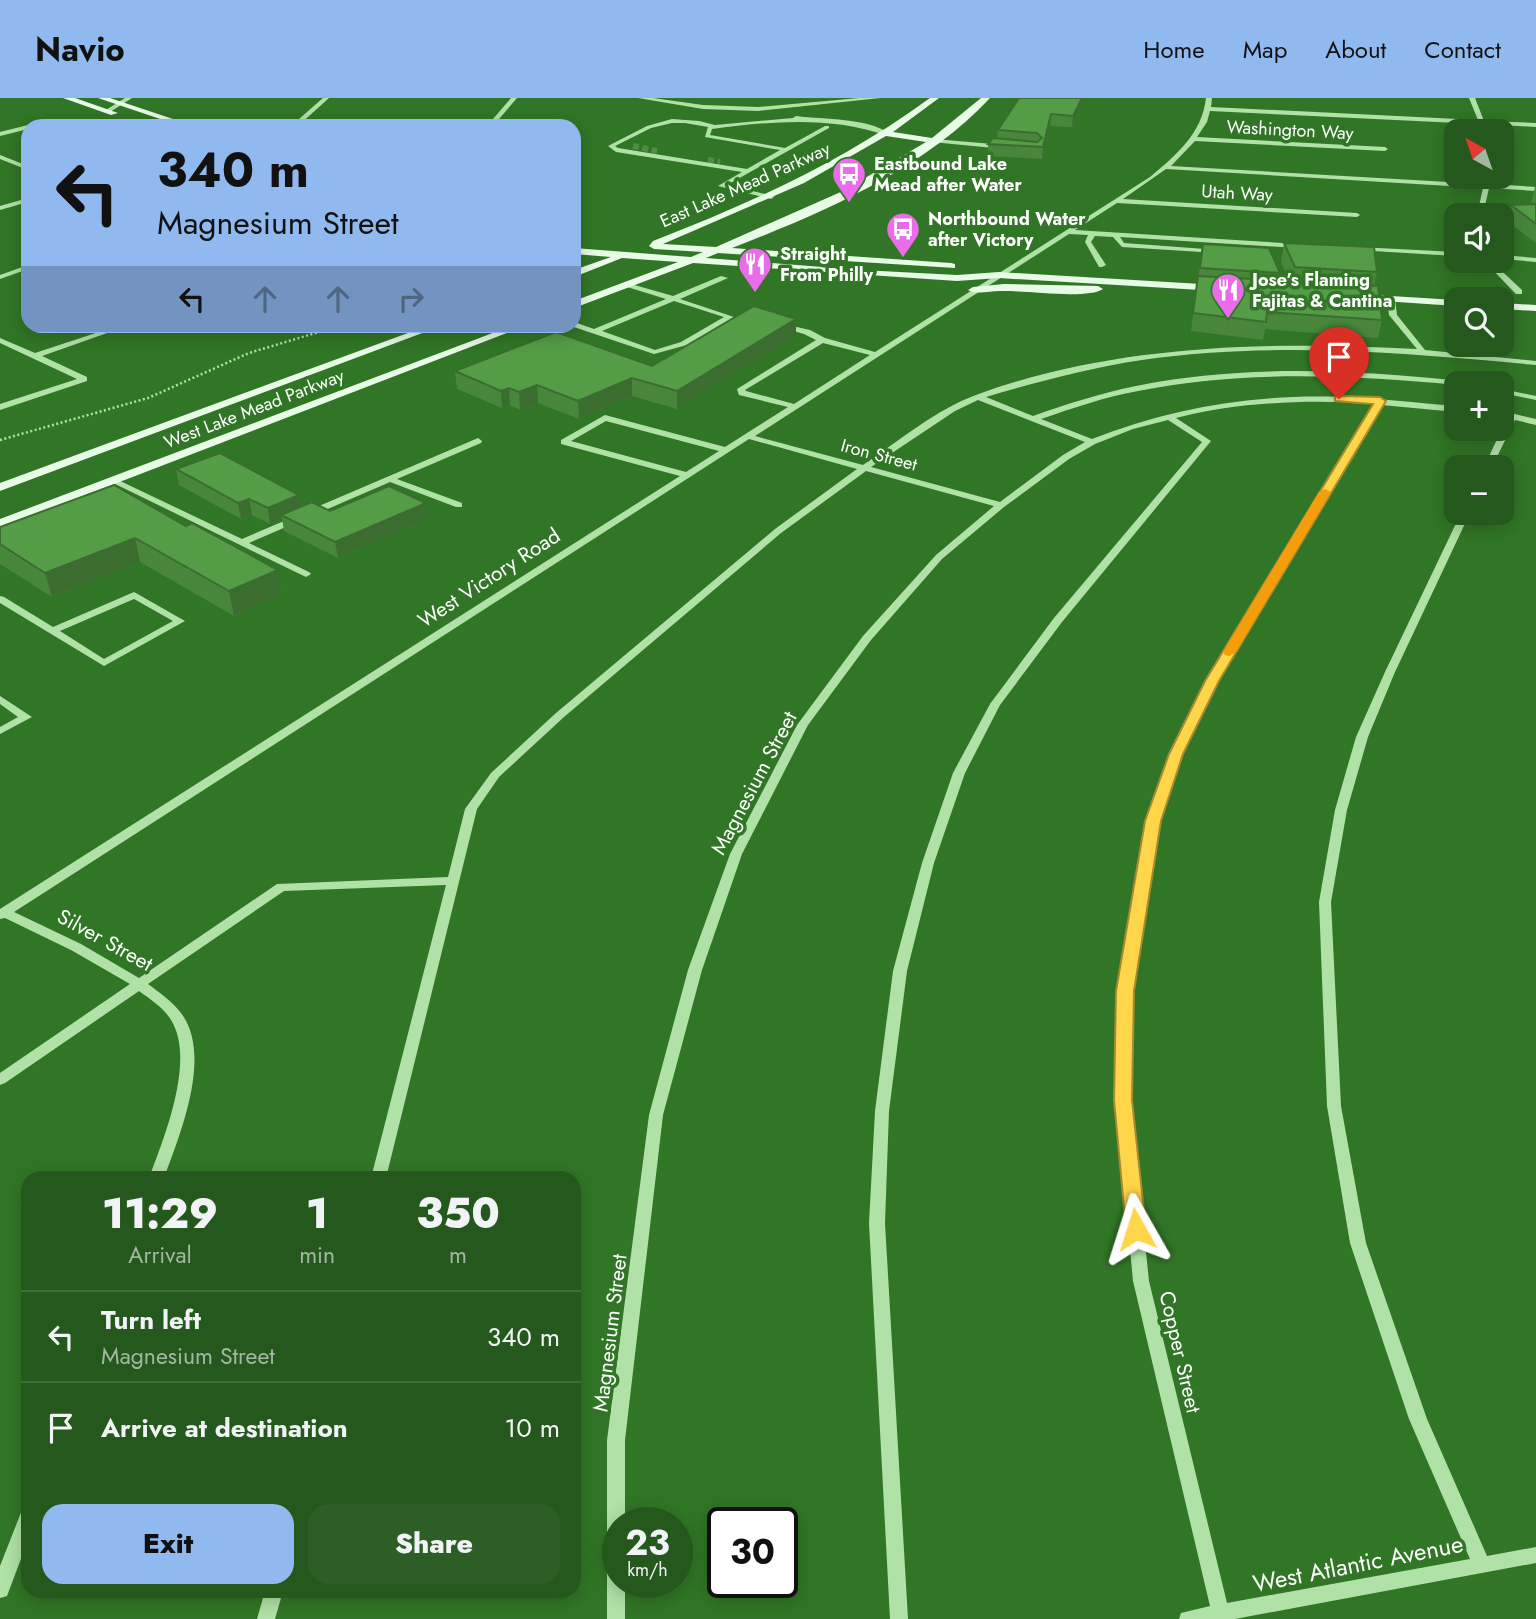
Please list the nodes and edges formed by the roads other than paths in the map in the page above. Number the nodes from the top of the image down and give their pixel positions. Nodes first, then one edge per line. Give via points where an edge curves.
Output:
1 (67, 98) edge
2 (102, 98) edge
3 (129, 98) edge
4 (326, 98) edge
5 (514, 98) edge
6 (640, 98) edge
7 (771, 98) edge
8 (792, 98) edge
9 (878, 98) edge
10 (935, 98) edge
11 (986, 98) edge
12 (1209, 98) edge
13 (1472, 98) edge
14 (120, 104) junction
15 (797, 107) junction
16 (778, 108) junction
17 (1209, 109) junction
18 (108, 111) junction
19 (119, 115) dead end
20 (794, 117) junction
21 (168, 119) edge
22 (302, 119) edge
23 (496, 119) edge
24 (1481, 119) edge
25 (807, 120) junction
26 (1444, 121) edge
27 (1514, 124) edge
28 (1536, 125) edge
29 (712, 127) junction
30 (827, 127) junction
31 (21, 129) edge
32 (0, 134) edge
33 (888, 134) junction
34 (1194, 139) junction
35 (934, 141) junction
36 (633, 146) dead end
37 (1010, 148) edge
38 (1385, 149) dead end
39 (788, 150) junction
40 (657, 151) tunnel mouth
41 (0, 157) edge
42 (708, 160) tunnel mouth
43 (720, 162) tunnel mouth
44 (21, 166) edge
45 (756, 167) junction
46 (1164, 167) junction
47 (748, 171) junction
48 (1444, 183) edge
49 (1514, 188) edge
50 (1536, 189) edge
51 (771, 197) junction
52 (1114, 201) junction
53 (21, 202) edge
54 (0, 208) edge
55 (1357, 215) dead end
56 (1067, 232) junction
57 (1092, 234) junction
58 (1117, 235) junction
59 (581, 241) edge
60 (1267, 244) junction
61 (649, 246) junction
62 (1308, 246) edge
63 (1348, 248) edge
64 (714, 250) junction
65 (581, 252) edge
66 (1229, 252) edge
67 (1444, 253) edge
68 (1270, 254) edge
69 (622, 256) junction
70 (1514, 258) edge
71 (1524, 259) junction
72 (1536, 260) edge
73 (687, 261) junction
74 (1102, 265) dead end
75 (1530, 267) dead end
76 (21, 270) edge
77 (581, 271) edge
78 (1499, 273) edge
79 (999, 275) junction
80 (0, 277) edge
81 (724, 278) dead end
82 (1140, 283) junction
83 (627, 284) junction
84 (1234, 289) edge
85 (973, 290) junction
86 (1519, 292) dead end
87 (1342, 296) edge
88 (673, 299) junction
89 (1391, 299) junction
90 (581, 302) edge
91 (1444, 302) edge
92 (1514, 307) edge
93 (1536, 308) edge
94 (740, 315) edge
95 (730, 317) junction
96 (771, 321) edge
97 (581, 326) edge
98 (595, 331) junction
99 (102, 333) edge
100 (417, 333) edge
101 (502, 333) edge
102 (0, 340) edge
103 (822, 340) junction
104 (1423, 352) junction
105 (875, 354) junction
106 (35, 356) junction
107 (1480, 359) junction
108 (1536, 363) edge
109 (1536, 371) edge
110 (1444, 381) edge
111 (1514, 393) edge
112 (978, 397) junction
113 (1536, 398) edge
114 (1380, 401) junction
115 (793, 406) junction
116 (0, 407) edge
117 (1444, 408) edge
118 (1169, 417) junction
119 (1514, 417) edge
120 (1032, 419) junction
121 (1536, 422) edge
122 (747, 436) junction
123 (478, 441) dead end
124 (1092, 442) junction
125 (112, 445) junction
126 (725, 450) junction
127 (864, 468) junction
128 (685, 475) junction
129 (389, 479) junction
130 (113, 481) junction
131 (0, 487) edge
132 (0, 499) edge
133 (459, 505) dead end
134 (1002, 505) junction
135 (0, 524) edge
136 (1460, 525) edge
137 (242, 543) junction
138 (306, 574) dead end
139 (0, 599) edge
140 (52, 631) junction
141 (0, 699) edge
142 (0, 731) edge
143 (453, 881) junction
144 (2, 913) edge
145 (139, 983) junction
146 (0, 1080) edge
147 (159, 1171) edge
148 (380, 1171) edge
149 (21, 1534) edge
150 (1536, 1555) edge
151 (1482, 1565) junction
152 (0, 1590) edge
153 (272, 1598) edge
154 (1221, 1615) junction
155 (267, 1619) edge
156 (615, 1619) edge
157 (899, 1619) edge
158 (1188, 1619) edge

1 - 18 main road
2 - 14 main road
3 - 14 street
4 - 22 street
5 - 23 street
6 - 16 street via 702,107
7 - 16 street
8 - 15 street
9 - 15 street
10 - 33 main road, East Lake Mead Parkway
11 - 35 main road
12 - 17 street
13 - 24 street
14 - 18 street
14 - 21 main road
15 - 16 street
15 - 20 street via 800,114
16 - 20 street via 781,116
17 - 26 street
17 - 34 street
18 - 19 main road
20 - 25 street
25 - 29 street
25 - 30 street
25 - 33 street via 842,121
27 - 28 street
29 - 36 street via 668,124 627,145
29 - 39 street via 707,136
29 - 47 street via 661,121 611,146
30 - 33 street
30 - 39 street
31 - 32 street
33 - 35 main road
33 - 51 main road, East Lake Mead Parkway
34 - 38 street, Washington Way
34 - 46 street, West Victory Road
35 - 37 street
35 - 64 main road via 848,191
39 - 45 street
40 - 42 street
41 - 44 street
43 - 45 street
45 - 47 street
46 - 48 street
46 - 52 street, West Victory Road
47 - 51 street via 721,186
49 - 50 street
51 - 61 main road, East Lake Mead Parkway
52 - 55 street, Utah Way
52 - 56 street, West Victory Road
53 - 54 street
56 - 57 street
56 - 79 street, West Victory Road
57 - 58 street
57 - 74 street via 1088,242
58 - 60 street
58 - 66 street via 1122,245
59 - 61 main road
60 - 62 street
60 - 68 street
61 - 64 main road
61 - 69 main road, East Lake Mead Parkway
63 - 67 street
64 - 73 main road
64 - 79 main road via 975,267
65 - 69 main road
69 - 73 main road
69 - 77 main road
70 - 71 street
71 - 72 street
71 - 75 street
73 - 79 main road via 957,278
73 - 83 main road
76 - 80 street
78 - 86 street
79 - 82 main road
79 - 85 street, West Victory Road
81 - 88 lane
82 - 84 main road
82 - 85 main road via 1075,292
83 - 88 street
83 - 90 main road
85 - 105 street, West Victory Road
87 - 89 main road
88 - 95 street
88 - 98 lane
89 - 91 main road
89 - 104 street via 1393,315
92 - 93 main road
94 - 95 street
95 - 98 street via 676,347 654,352
96 - 103 street
97 - 98 street
99 - 106 street
100 - 125 main road, West Lake Mead Parkway
101 - 130 main road, West Lake Mead Parkway
102 - 106 street
103 - 105 street
103 - 115 street via 741,389
104 - 107 street
104 - 112 street via 1283,347 1187,351 1093,365
105 - 115 street, West Victory Road
106 - 116 street via 84,379
107 - 108 street
107 - 109 street
110 - 120 lane via 1323,372 1226,376 1131,388
111 - 113 street
112 - 120 street
112 - 127 street via 952,409
114 - 117 street, Magnesium Street
114 - 118 street, Magnesium Street via 1264,402
114 - 154 street, Copper Street via 1212,681 1176,754 1153,821 1125,991 1123,1100 1142,1281
115 - 122 street, West Victory Road
118 - 124 street, Magnesium Street
118 - 157 street via 1207,440 995,704 959,773 928,863 900,971 882,1111 877,1223
119 - 121 street
120 - 124 street
122 - 126 street, West Victory Road
122 - 127 street, Iron Street
123 - 129 street
124 - 134 street, Magnesium Street
125 - 131 main road, West Lake Mead Parkway
125 - 132 main road via 79,469
126 - 128 street, West Victory Road
126 - 128 street via 605,418 564,442
127 - 134 street, Iron Street
127 - 143 street via 778,531 495,775 471,809
128 - 144 street, West Victory Road
129 - 133 street
129 - 137 street
130 - 135 main road, West Lake Mead Parkway
130 - 137 street
134 - 156 street, Magnesium Street via 939,557 867,638 803,725 736,854 695,970 656,1115 618,1427
136 - 151 street via 1362,737 1341,810 1325,902 1334,1106 1358,1243 1418,1419
137 - 138 street
139 - 140 street
140 - 140 street via 104,663 180,621 134,596
141 - 142 street via 26,717
143 - 145 street via 281,887
143 - 148 street
144 - 145 street, Silver Street
145 - 146 street
145 - 147 street, Silver Street via 173,1010 184,1030 187,1076
149 - 152 street
150 - 151 street, West Atlantic Avenue
151 - 154 street, West Atlantic Avenue
153 - 155 street
154 - 158 street, West Atlantic Avenue

